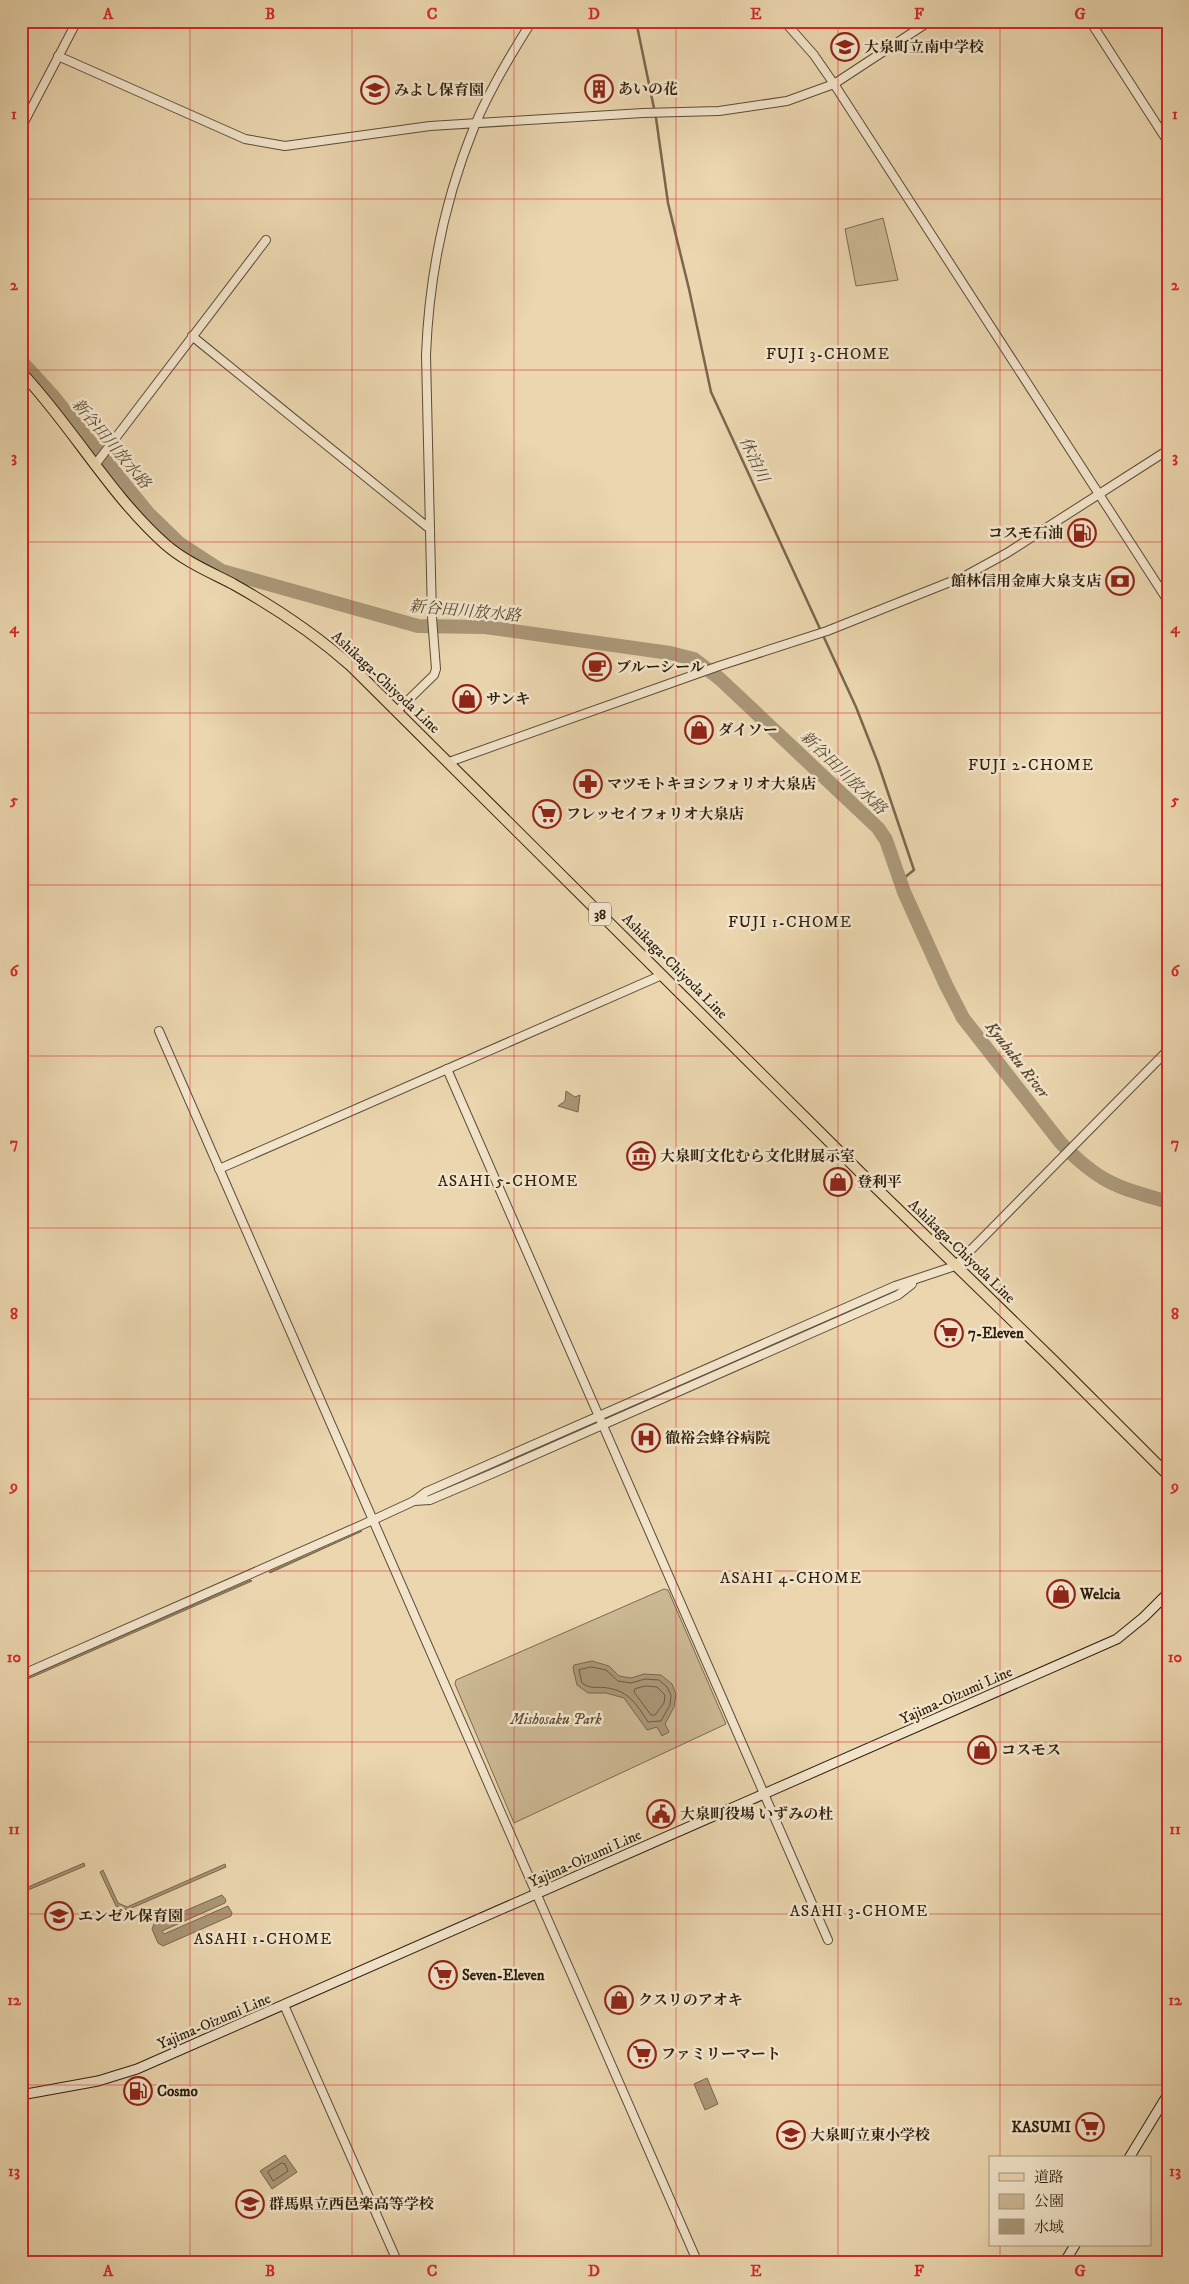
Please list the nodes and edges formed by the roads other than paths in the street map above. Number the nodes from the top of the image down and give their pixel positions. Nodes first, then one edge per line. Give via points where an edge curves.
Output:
1 (77, 21) edge
2 (532, 21) edge
3 (784, 21) edge
4 (930, 21) edge
5 (1090, 21) edge
6 (58, 56) junction
7 (834, 84) junction
8 (476, 123) junction
9 (21, 128) edge
10 (1168, 142) edge
11 (266, 240) dead end
12 (192, 336) junction
13 (21, 372) edge
14 (1168, 450) edge
15 (97, 463) junction
16 (1099, 494) junction
17 (430, 529) junction
18 (1168, 601) edge
19 (397, 711) junction
20 (448, 762) junction
21 (662, 975) junction
22 (159, 1031) dead end
23 (1168, 1050) edge
24 (447, 1069) junction
25 (219, 1169) junction
26 (955, 1266) junction
27 (916, 1281) junction
28 (599, 1416) junction
29 (603, 1424) junction
30 (1168, 1475) edge
31 (414, 1501) junction
32 (373, 1520) junction
33 (1168, 1593) edge
34 (21, 1675) edge
35 (765, 1794) junction
36 (536, 1894) junction
37 (828, 1940) dead end
38 (284, 2005) junction
39 (1168, 2094) edge
40 (21, 2096) edge
41 (1129, 2156) edge
42 (1074, 2246) edge
43 (398, 2263) edge
44 (698, 2263) edge
45 (1064, 2263) edge

1 - 6 street
2 - 8 street via 508,58
3 - 7 street
4 - 7 street
5 - 10 street
6 - 8 street via 264,144 285,146 430,126
6 - 9 street
7 - 8 street via 787,101 719,111
7 - 16 street
8 - 17 street via 446,210 427,321
11 - 12 street
12 - 15 street
12 - 17 street
13 - 15 main road, Ashikaga-Chiyoda Line / 38
14 - 16 street
15 - 19 main road, Ashikaga-Chiyoda Line / 38 via 136,515 166,545 283,613 329,646
16 - 18 street
16 - 20 street via 965,576 827,631
17 - 19 street via 436,670
19 - 20 main road, Ashikaga-Chiyoda Line / 38
20 - 21 main road, Ashikaga-Chiyoda Line / 38
21 - 24 street
21 - 26 main road, Ashikaga-Chiyoda Line / 38
22 - 25 street
23 - 26 street
24 - 25 street
24 - 28 street
25 - 32 street
26 - 27 street
26 - 30 main road, Ashikaga-Chiyoda Line / 38
27 - 28 street via 895,1286
27 - 29 street via 898,1295
28 - 29 street
28 - 31 street via 426,1492
29 - 31 street via 430,1500
29 - 35 street
31 - 32 street
32 - 34 street
32 - 36 street
33 - 35 main road, Yajima-Oizumi Line via 1117,1639
35 - 36 main road, Yajima-Oizumi Line
35 - 37 street
36 - 38 main road, Yajima-Oizumi Line
36 - 44 street
38 - 40 main road, Yajima-Oizumi Line via 137,2069 98,2081
38 - 43 street
39 - 41 main road
42 - 45 main road

